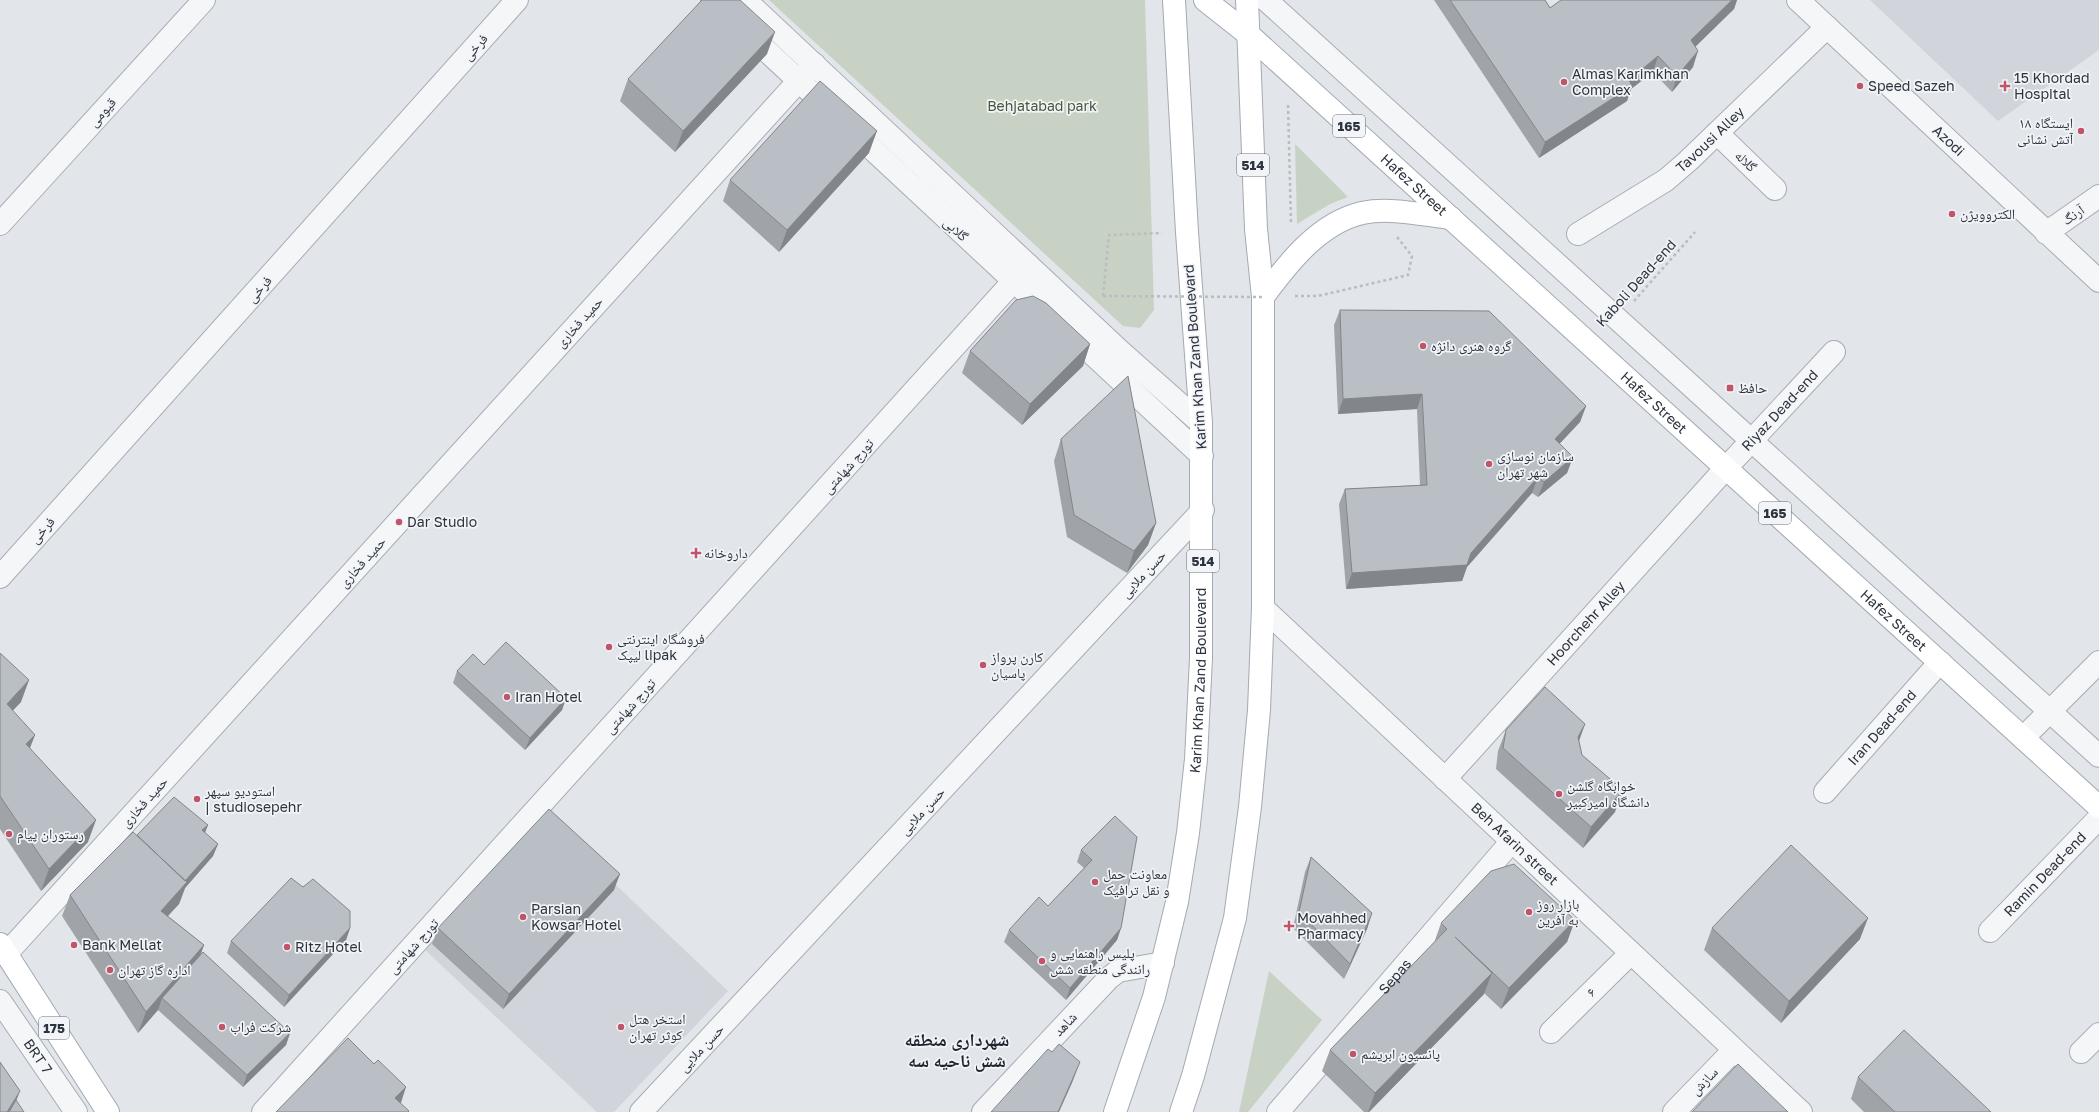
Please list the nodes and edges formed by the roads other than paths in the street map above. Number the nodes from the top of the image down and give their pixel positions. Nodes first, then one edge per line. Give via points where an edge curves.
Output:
1 (204, 0) edge
2 (517, 0) edge
3 (712, 0) edge
4 (745, 0) edge
5 (1174, 0) edge
6 (1205, 0) edge
7 (1247, 0) edge
8 (1266, 0) edge
9 (1798, 0) edge
10 (1827, 27) junction
11 (1248, 34) junction
12 (814, 64) junction
13 (798, 81) junction
14 (1717, 133) junction
15 (1775, 189) dead end
16 (2099, 196) edge
17 (1451, 218) junction
18 (0, 224) edge
19 (2046, 233) junction
20 (1578, 234) dead end
21 (1028, 265) junction
22 (2099, 281) edge
23 (1014, 282) junction
24 (1263, 297) junction
25 (1834, 352) dead end
26 (1201, 423) junction
27 (1752, 440) junction
28 (1202, 456) junction
29 (1726, 468) junction
30 (1203, 510) junction
31 (0, 577) edge
32 (1263, 608) junction
33 (1940, 662) junction
34 (2099, 662) edge
35 (2050, 711) junction
36 (2023, 738) junction
37 (2099, 756) edge
38 (1445, 779) junction
39 (1825, 792) dead end
40 (2099, 807) edge
41 (2099, 818) edge
42 (1512, 841) junction
43 (1990, 931) dead end
44 (3, 949) edge
45 (1631, 953) junction
46 (1163, 963) junction
47 (0, 1001) edge
48 (1551, 1032) dead end
49 (2099, 1034) edge
50 (1734, 1050) junction
51 (2081, 1052) dead end
52 (76, 1112) edge
53 (108, 1112) edge
54 (263, 1112) edge
55 (642, 1112) edge
56 (983, 1112) edge
57 (1115, 1112) edge
58 (1181, 1112) edge
59 (1278, 1112) edge
60 (1674, 1112) edge
61 (1801, 1112) edge

1 - 18 street, قیومی
2 - 31 street, فرخی
3 - 13 street, گلابی
4 - 12 street, گلابی
5 - 26 main road, Karim Khan Zand Boulevard / 514
6 - 11 main road, Hafez Street / 165
7 - 11 main road, 514
8 - 27 street
9 - 10 street, Azodi
10 - 14 street, Tavousi Alley
10 - 19 street, Azodi
11 - 17 main road, Hafez Street / 165
11 - 24 main road, 514 via 1256,229
12 - 13 street, حمید فخاری
12 - 21 street, گلابی
13 - 23 street, گلابی
13 - 44 street, حمید فخاری
14 - 15 street, گلاله
14 - 20 street, Tavousi Alley via 1666,180
16 - 19 street, آرنگ
17 - 24 main road via 1386,212 1362,213 1345,219 1326,229 1308,244
17 - 29 main road, Hafez Street / 165
19 - 22 street, Azodi
21 - 23 street, تورج شهامتی
21 - 26 street, گلابی
23 - 28 street, گلابی
23 - 54 street, تورج شهامتی
24 - 32 main road, 514
25 - 27 street, Riyaz Dead-end
26 - 28 main road, Karim Khan Zand Boulevard / 514
27 - 29 street, Riyaz Dead-end
27 - 35 street
28 - 30 main road, Karim Khan Zand Boulevard / 514
29 - 33 main road, Hafez Street / 165
29 - 38 street, Hoorchehr Alley
30 - 46 main road, Karim Khan Zand Boulevard / 514 via 1202,658 1196,759 1177,902
30 - 55 street, حسن ملایی
32 - 38 street, Beh Afarin street
32 - 58 main road, 514 via 1258,718 1250,807 1235,918
33 - 36 main road, Hafez Street / 165
33 - 39 street, Iran Dead-end
34 - 35 street
35 - 36 street
35 - 37 street
36 - 40 main road, Hafez Street / 165
38 - 42 street, Beh Afarin street
41 - 43 street, Ramin Dead-end
42 - 45 street, Beh Afarin street
42 - 59 street, Sepas
44 - 53 main road, 175
45 - 48 street, ۶
45 - 50 street, Beh Afarin street
46 - 56 street, شاهد via 1118,971 1109,978
46 - 57 main road, Karim Khan Zand Boulevard / 514
47 - 52 street, BRT 7
49 - 51 street
50 - 60 street, سازش
50 - 61 street, Beh Afarin street

